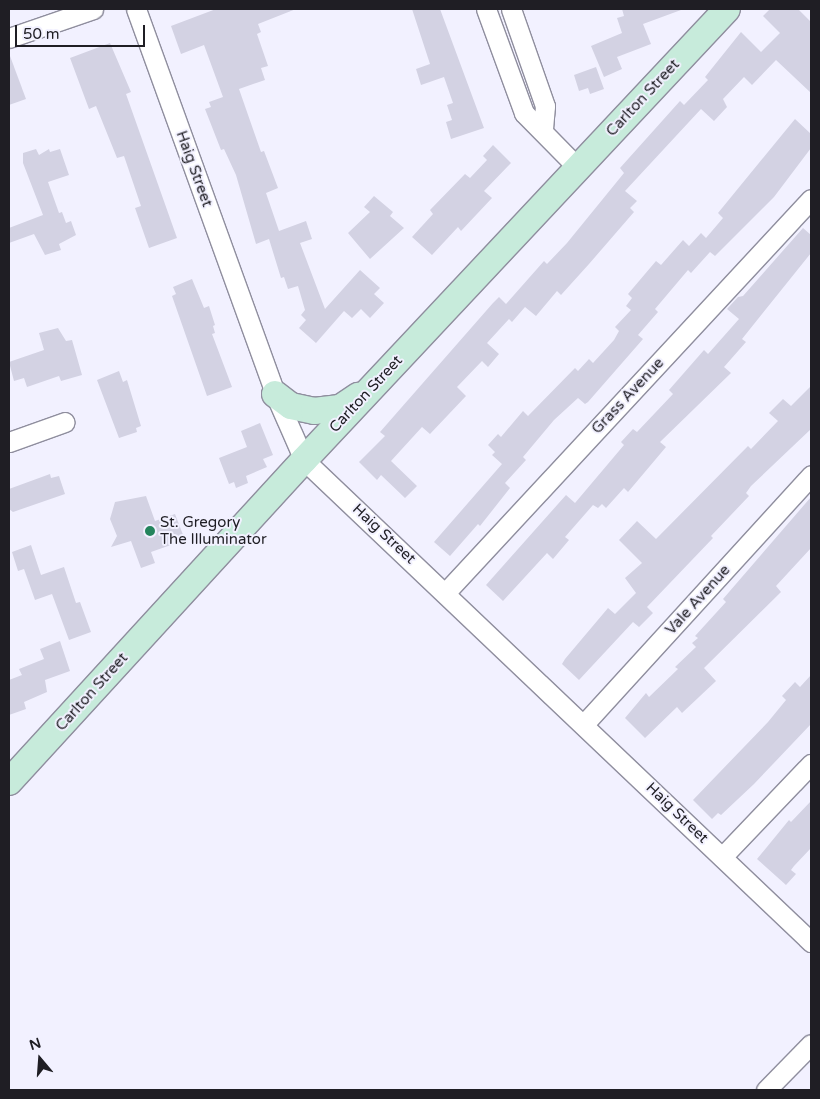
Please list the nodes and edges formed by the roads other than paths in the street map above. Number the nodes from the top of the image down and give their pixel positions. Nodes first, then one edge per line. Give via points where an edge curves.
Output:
1 (93, 9) edge
2 (136, 9) edge
3 (486, 9) edge
4 (510, 9) edge
5 (727, 9) edge
6 (9, 38) edge
7 (543, 129) junction
8 (578, 167) junction
9 (811, 199) edge
10 (373, 386) junction
11 (275, 394) junction
12 (65, 422) dead end
13 (9, 442) edge
14 (304, 460) junction
15 (811, 475) edge
16 (446, 592) junction
17 (584, 724) junction
18 (811, 764) edge
19 (9, 782) edge
20 (722, 857) junction
21 (811, 942) edge
22 (811, 1044) edge
23 (766, 1090) edge

1 - 6 street
2 - 11 street, Haig Street
3 - 7 street via 524,113
4 - 7 street via 545,106
5 - 8 main road, Carlton Street
7 - 8 street
8 - 10 main road, Carlton Street
9 - 16 street, Grass Avenue
10 - 11 main road via 340,408 314,411 291,406
10 - 14 main road, Carlton Street
11 - 14 street, Haig Street
12 - 13 street
14 - 16 street, Haig Street
14 - 19 main road, Carlton Street
15 - 17 street, Vale Avenue
16 - 17 street, Haig Street
17 - 20 street, Haig Street
18 - 20 street
20 - 21 street, Haig Street
22 - 23 street

